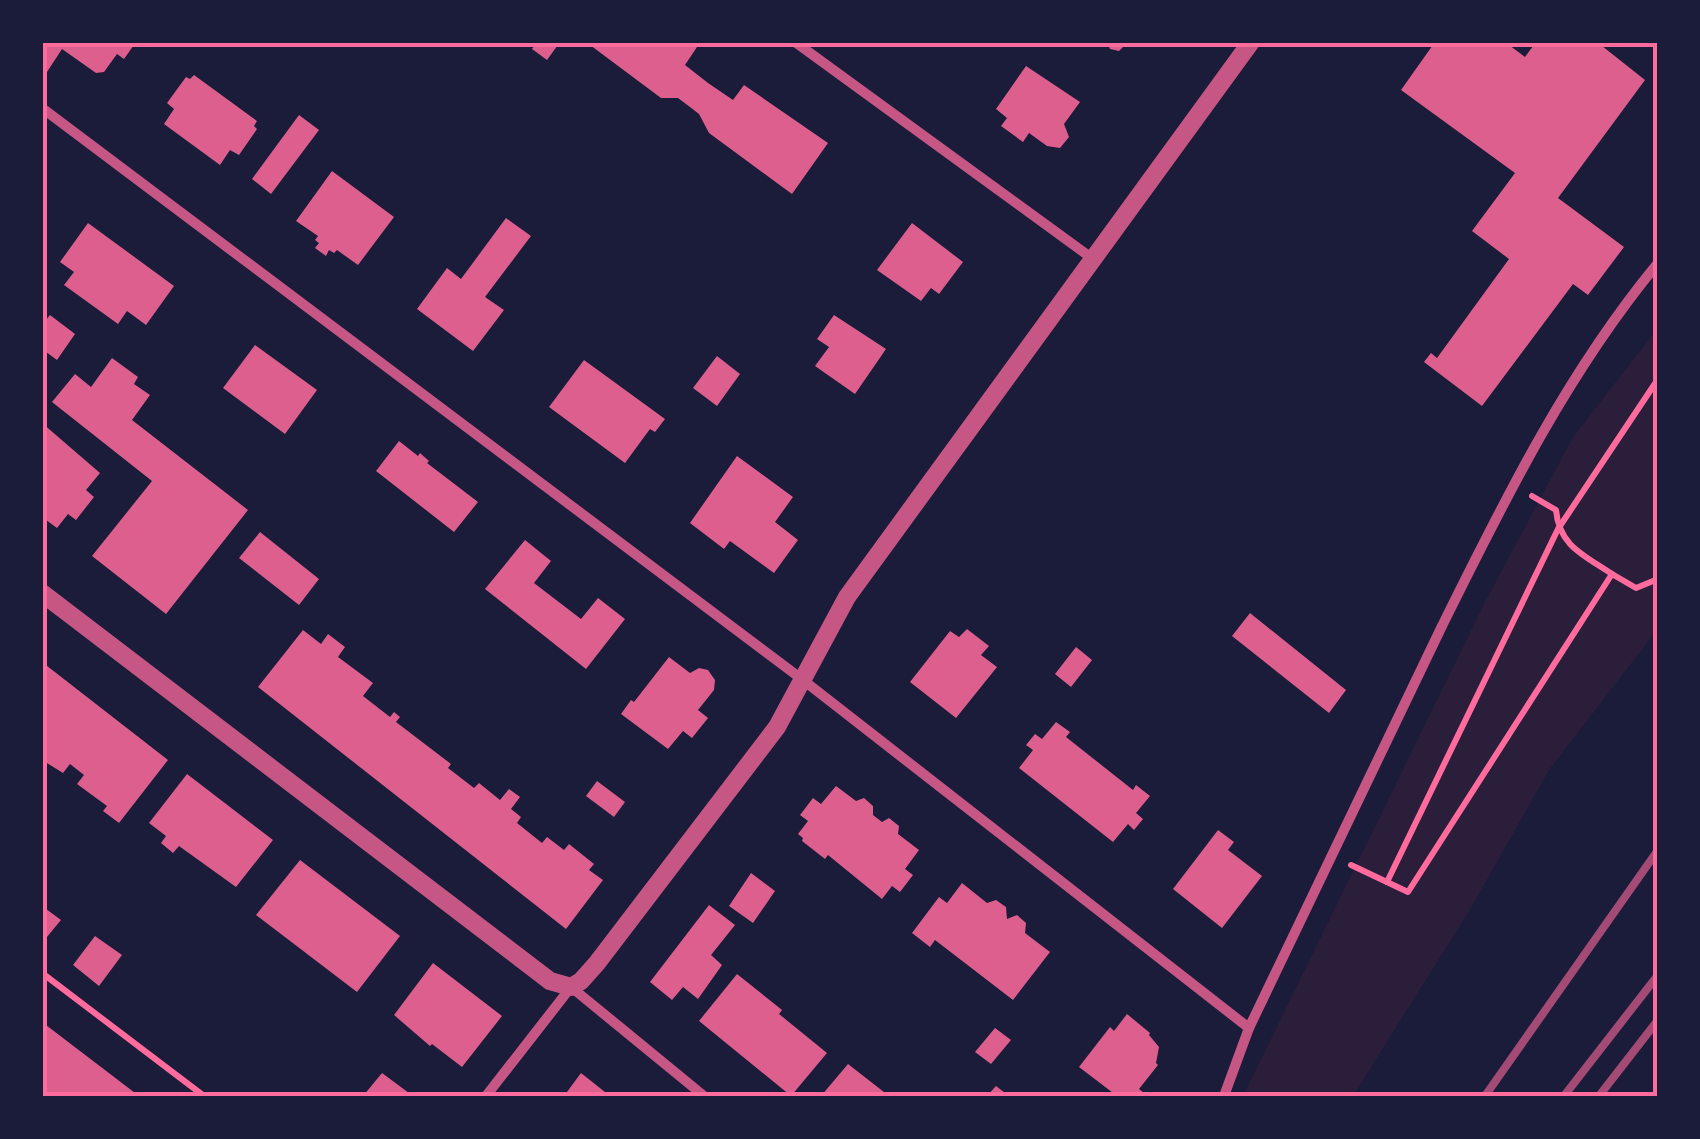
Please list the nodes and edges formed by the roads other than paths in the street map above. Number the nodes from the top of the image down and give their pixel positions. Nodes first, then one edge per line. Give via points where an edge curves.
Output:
1 (796, 42) edge
2 (1251, 42) edge
3 (42, 108) edge
4 (1093, 259) junction
5 (1658, 263) edge
6 (42, 593) edge
7 (804, 680) junction
8 (571, 986) junction
9 (1248, 1028) junction
10 (486, 1096) edge
11 (704, 1096) edge
12 (1224, 1096) edge

1 - 4 street
2 - 4 street
3 - 7 street
4 - 7 street via 847,597
5 - 9 street via 1587,356 1512,484
6 - 8 street via 550,981
7 - 8 street via 753,759 597,963
7 - 9 street
8 - 10 street
8 - 11 street
9 - 12 street

